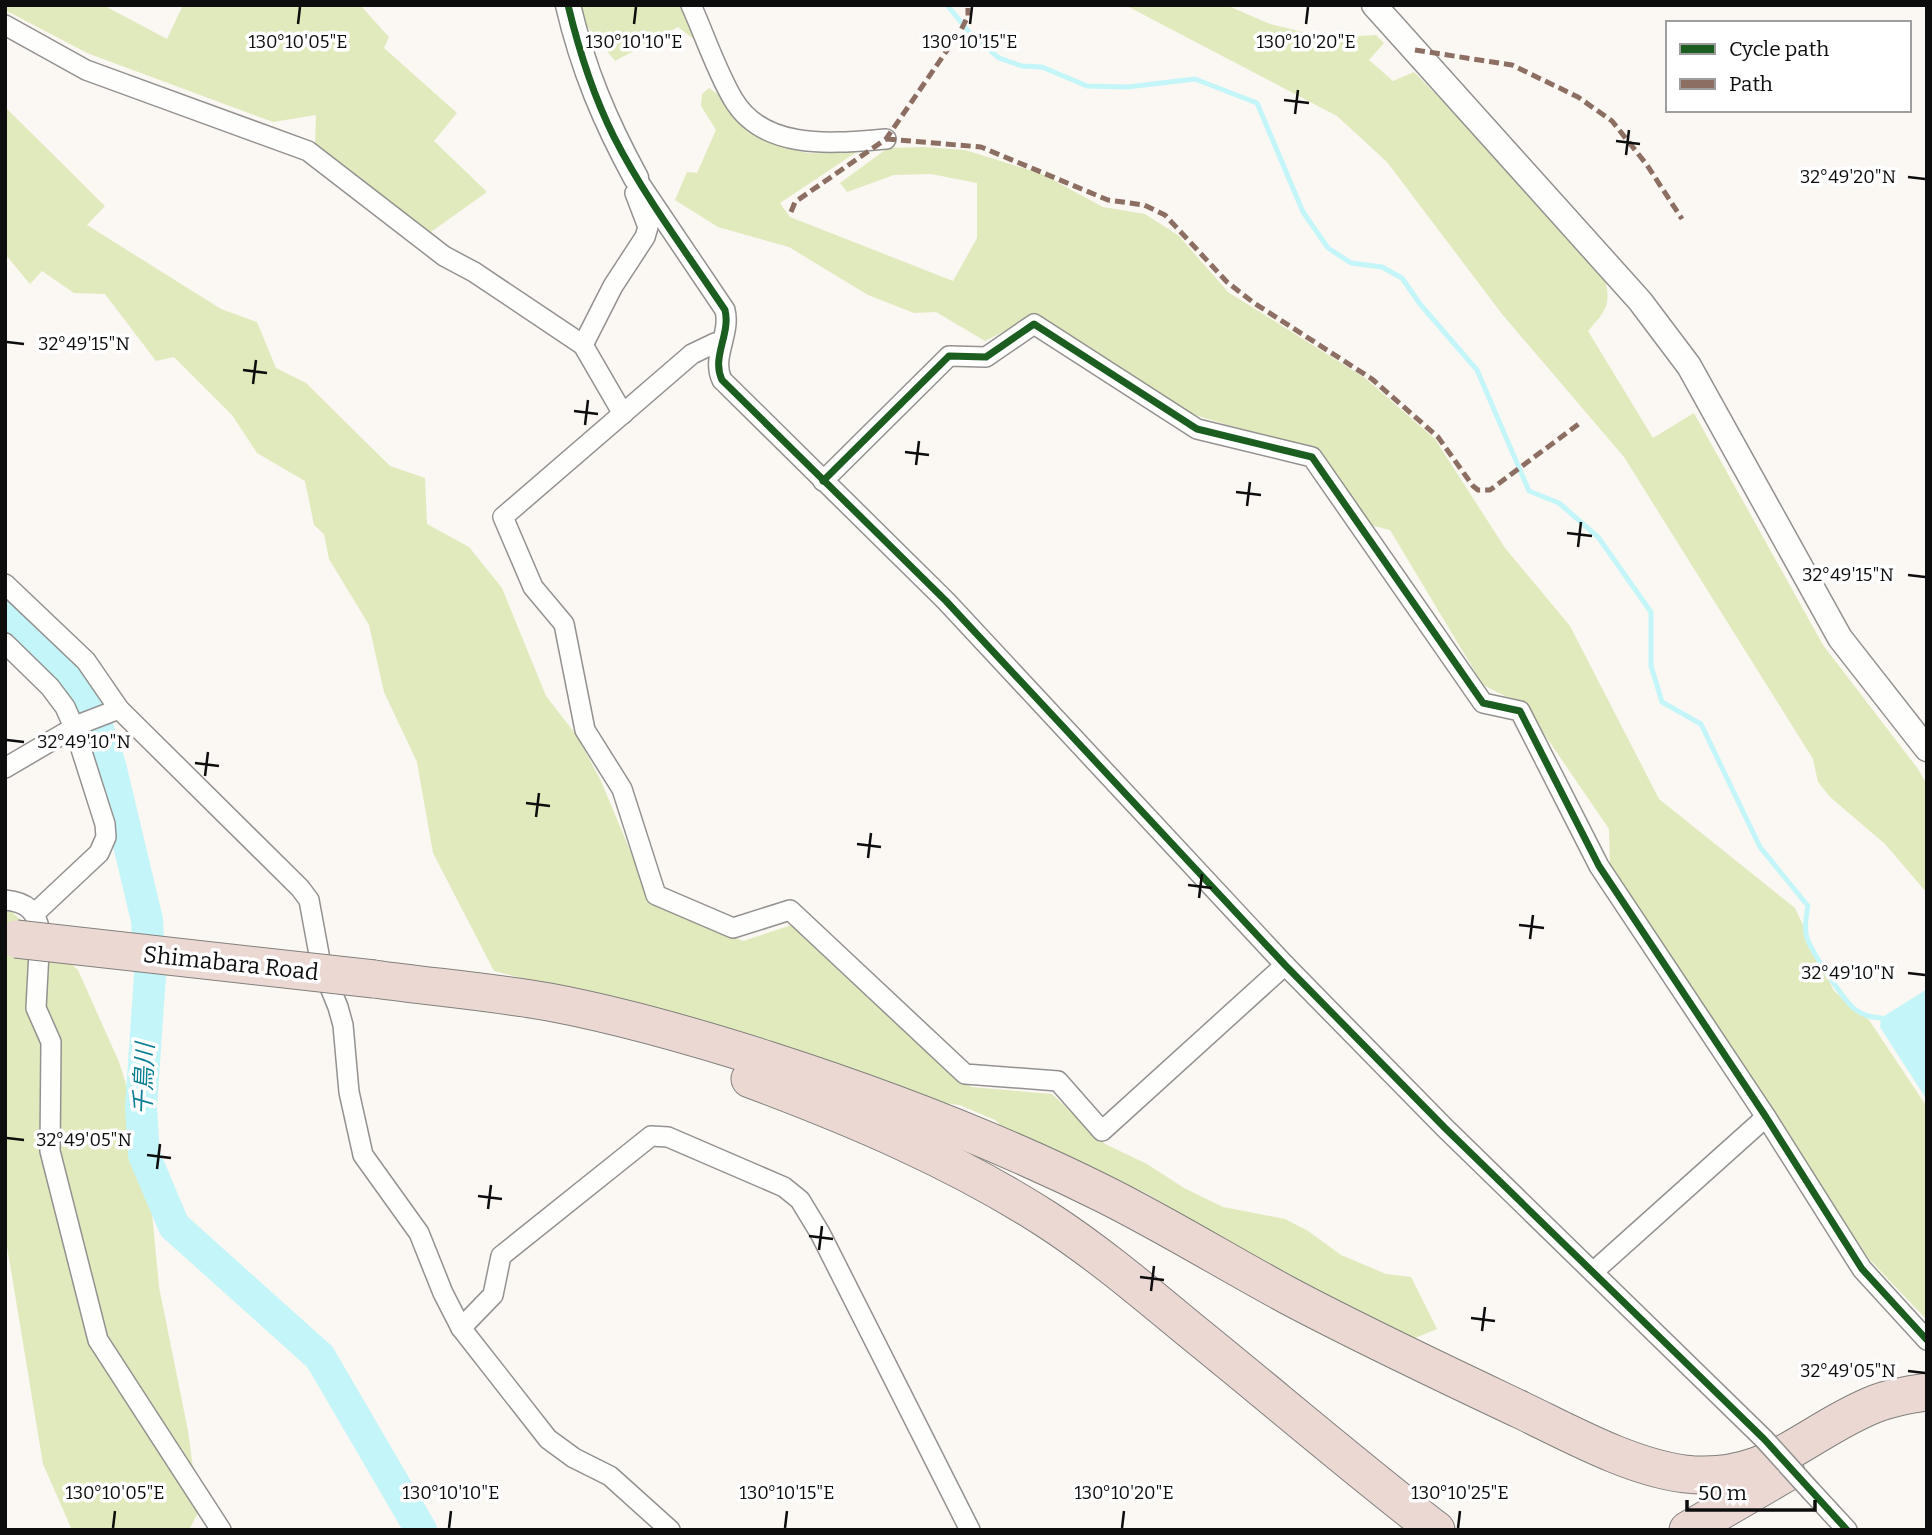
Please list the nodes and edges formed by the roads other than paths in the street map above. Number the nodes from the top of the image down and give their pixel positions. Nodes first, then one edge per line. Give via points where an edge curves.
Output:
1 (568, 5) edge
2 (691, 5) edge
3 (1374, 5) edge
4 (5, 25) edge
5 (886, 139) dead end
6 (636, 178) junction
7 (722, 344) junction
8 (583, 345) junction
9 (623, 414) junction
10 (823, 481) junction
11 (5, 584) edge
12 (5, 643) edge
13 (115, 711) junction
14 (77, 725) junction
15 (1927, 749) edge
16 (5, 768) edge
17 (5, 900) edge
18 (19, 930) edge
19 (1285, 965) junction
20 (457, 991) junction
21 (1766, 1116) junction
22 (1593, 1272) junction
23 (461, 1328) junction
24 (1927, 1340) edge
25 (1927, 1392) edge
26 (1927, 1411) edge
27 (221, 1530) edge
28 (670, 1530) edge
29 (970, 1530) edge
30 (1436, 1530) edge
31 (1688, 1530) edge
32 (1847, 1530) edge

1 - 6 street via 587,75
2 - 5 street via 734,101 762,127 813,143
3 - 15 street via 1640,301 1689,366 1840,638
4 - 8 street via 86,70 308,151 444,256
6 - 7 street via 725,310
6 - 8 street via 635,192 648,227
7 - 9 street via 692,354
7 - 10 street via 718,370 722,380
8 - 9 street
9 - 19 street via 503,517 533,587 564,624 585,730 622,789 656,895 733,928 790,910 965,1074 1058,1081 1102,1130
10 - 19 street via 946,601
10 - 21 street via 948,356 986,357 1034,324 1197,429 1312,457 1483,703 1520,710 1599,866
11 - 13 street via 86,661
12 - 14 street via 50,687
13 - 14 street
13 - 23 street via 309,900 321,965 343,1025 349,1092 363,1155 419,1233
14 - 16 street
14 - 18 street via 106,837 99,853
17 - 18 street via 26,905
18 - 20 highway, Shimabara Road, bridge
18 - 27 street via 40,933 36,1008 51,1042 50,1151 97,1340
19 - 22 street
20 - 25 highway via 548,1002 626,1019 909,1109 1009,1149 1105,1195 1421,1363 1654,1467 1684,1474 1737,1473 1763,1465 1871,1405
20 - 30 highway via 640,1040 713,1065 822,1107 977,1178 1047,1219 1120,1272
21 - 22 street
21 - 24 street via 1862,1269
22 - 32 street, bridge via 1764,1439
23 - 28 street via 548,1439 610,1476
23 - 29 street via 493,1295 501,1256 651,1136 668,1137 784,1187 800,1200
26 - 31 highway via 1878,1422

